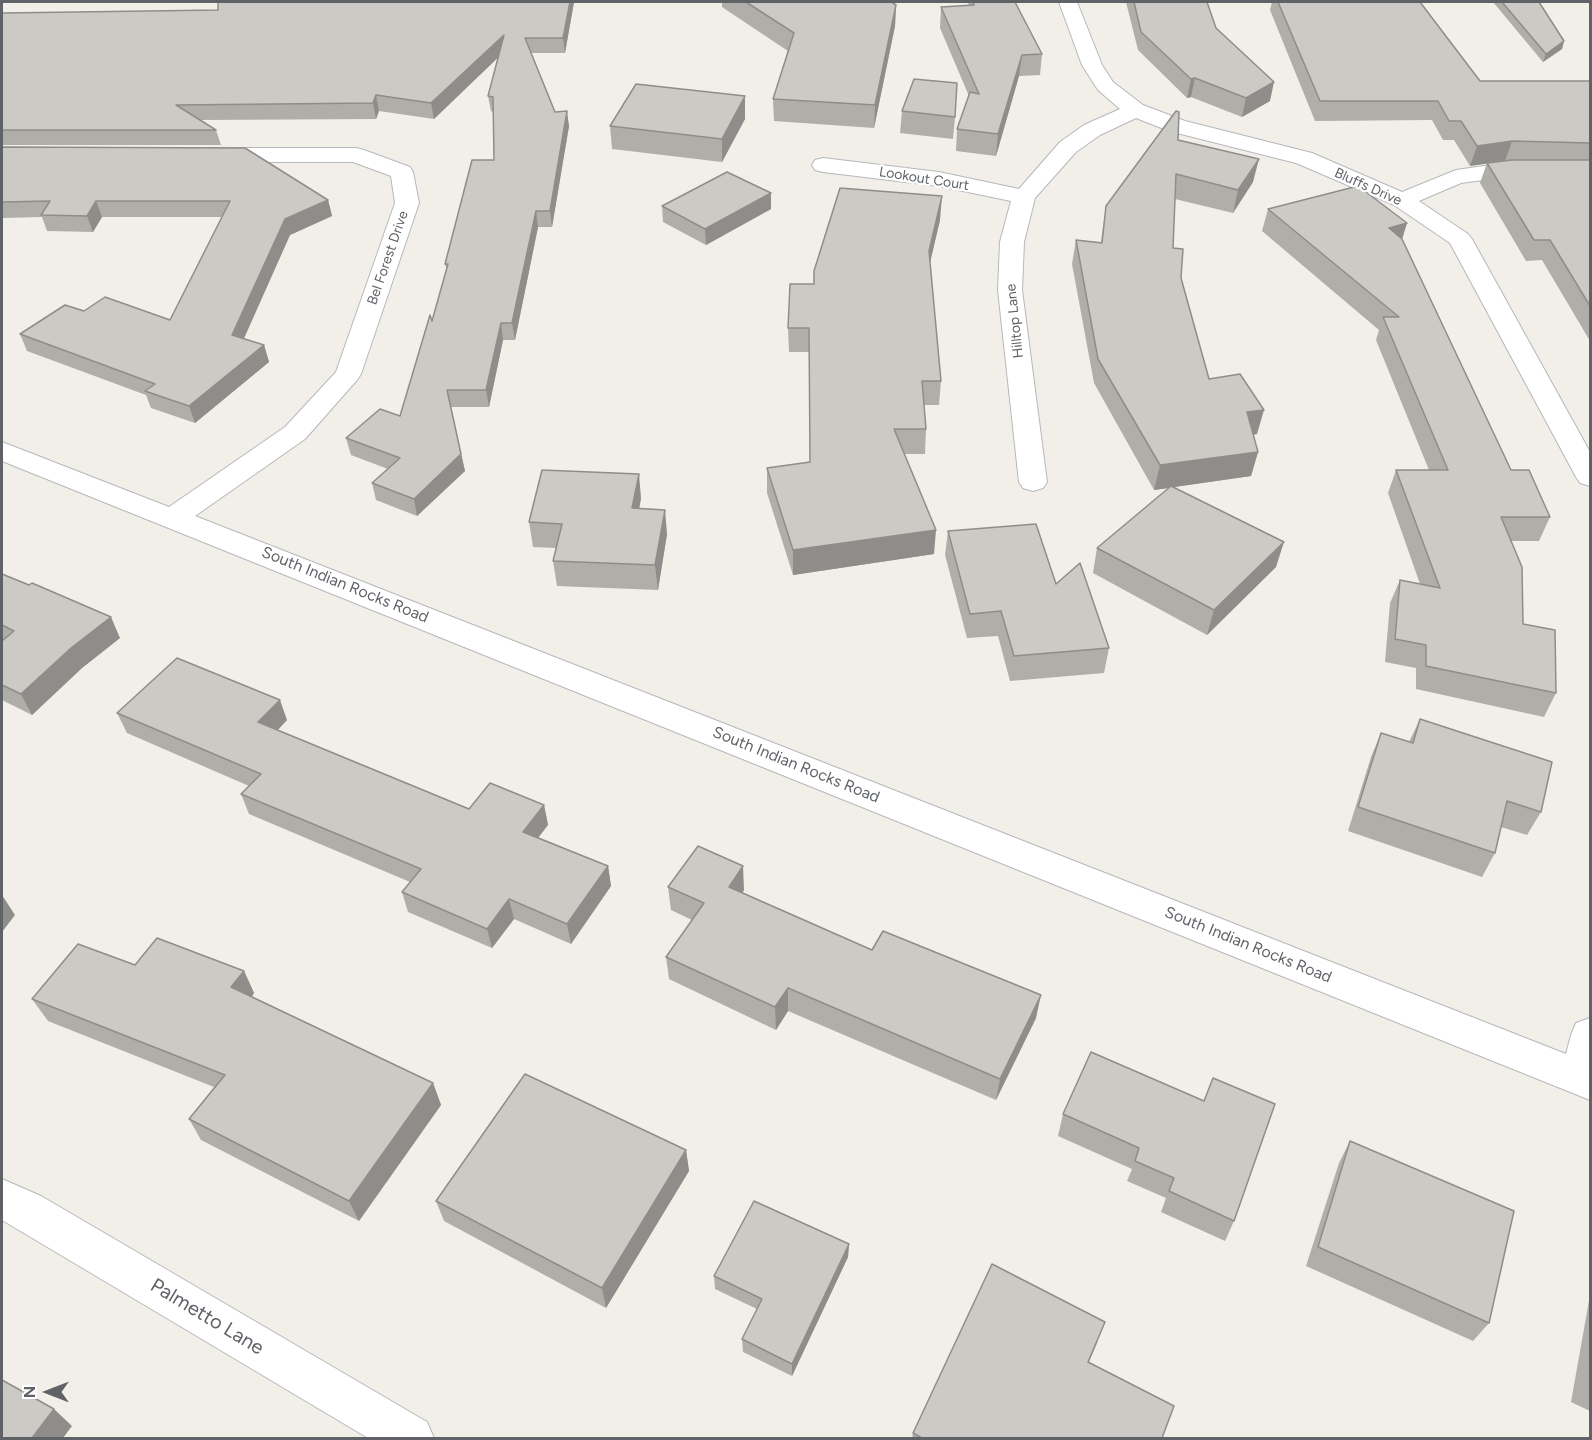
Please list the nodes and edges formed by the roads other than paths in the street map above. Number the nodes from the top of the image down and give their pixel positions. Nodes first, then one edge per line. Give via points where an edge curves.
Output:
1 (1068, 2) edge
2 (1135, 110) junction
3 (190, 154) edge
4 (823, 165) dead end
5 (1590, 171) edge
6 (1024, 197) junction
7 (1402, 200) junction
8 (1580, 435) edge
9 (2, 451) edge
10 (1590, 477) edge
11 (1033, 482) dead end
12 (174, 518) junction
13 (1590, 1035) edge
14 (1586, 1080) edge
15 (2, 1199) edge
16 (411, 1438) edge

1 - 2 street, Bluffs Drive via 1092,65 1105,86
2 - 6 street, Hilltop Lane via 1092,129 1068,147
2 - 7 street, Bluffs Drive via 1177,126 1304,158
3 - 12 street, Bel Forest Drive via 356,155 402,172 407,203 348,374 295,433
4 - 6 street, Lookout Court via 939,179
5 - 7 street via 1505,170 1456,177
6 - 11 street, Hilltop Lane via 1012,242 1010,290
7 - 8 street, Bluffs Drive via 1460,239
8 - 10 street, Bluffs Drive
9 - 12 street, South Indian Rocks Road
12 - 14 street, South Indian Rocks Road
13 - 14 street
15 - 16 street, Palmetto Lane

